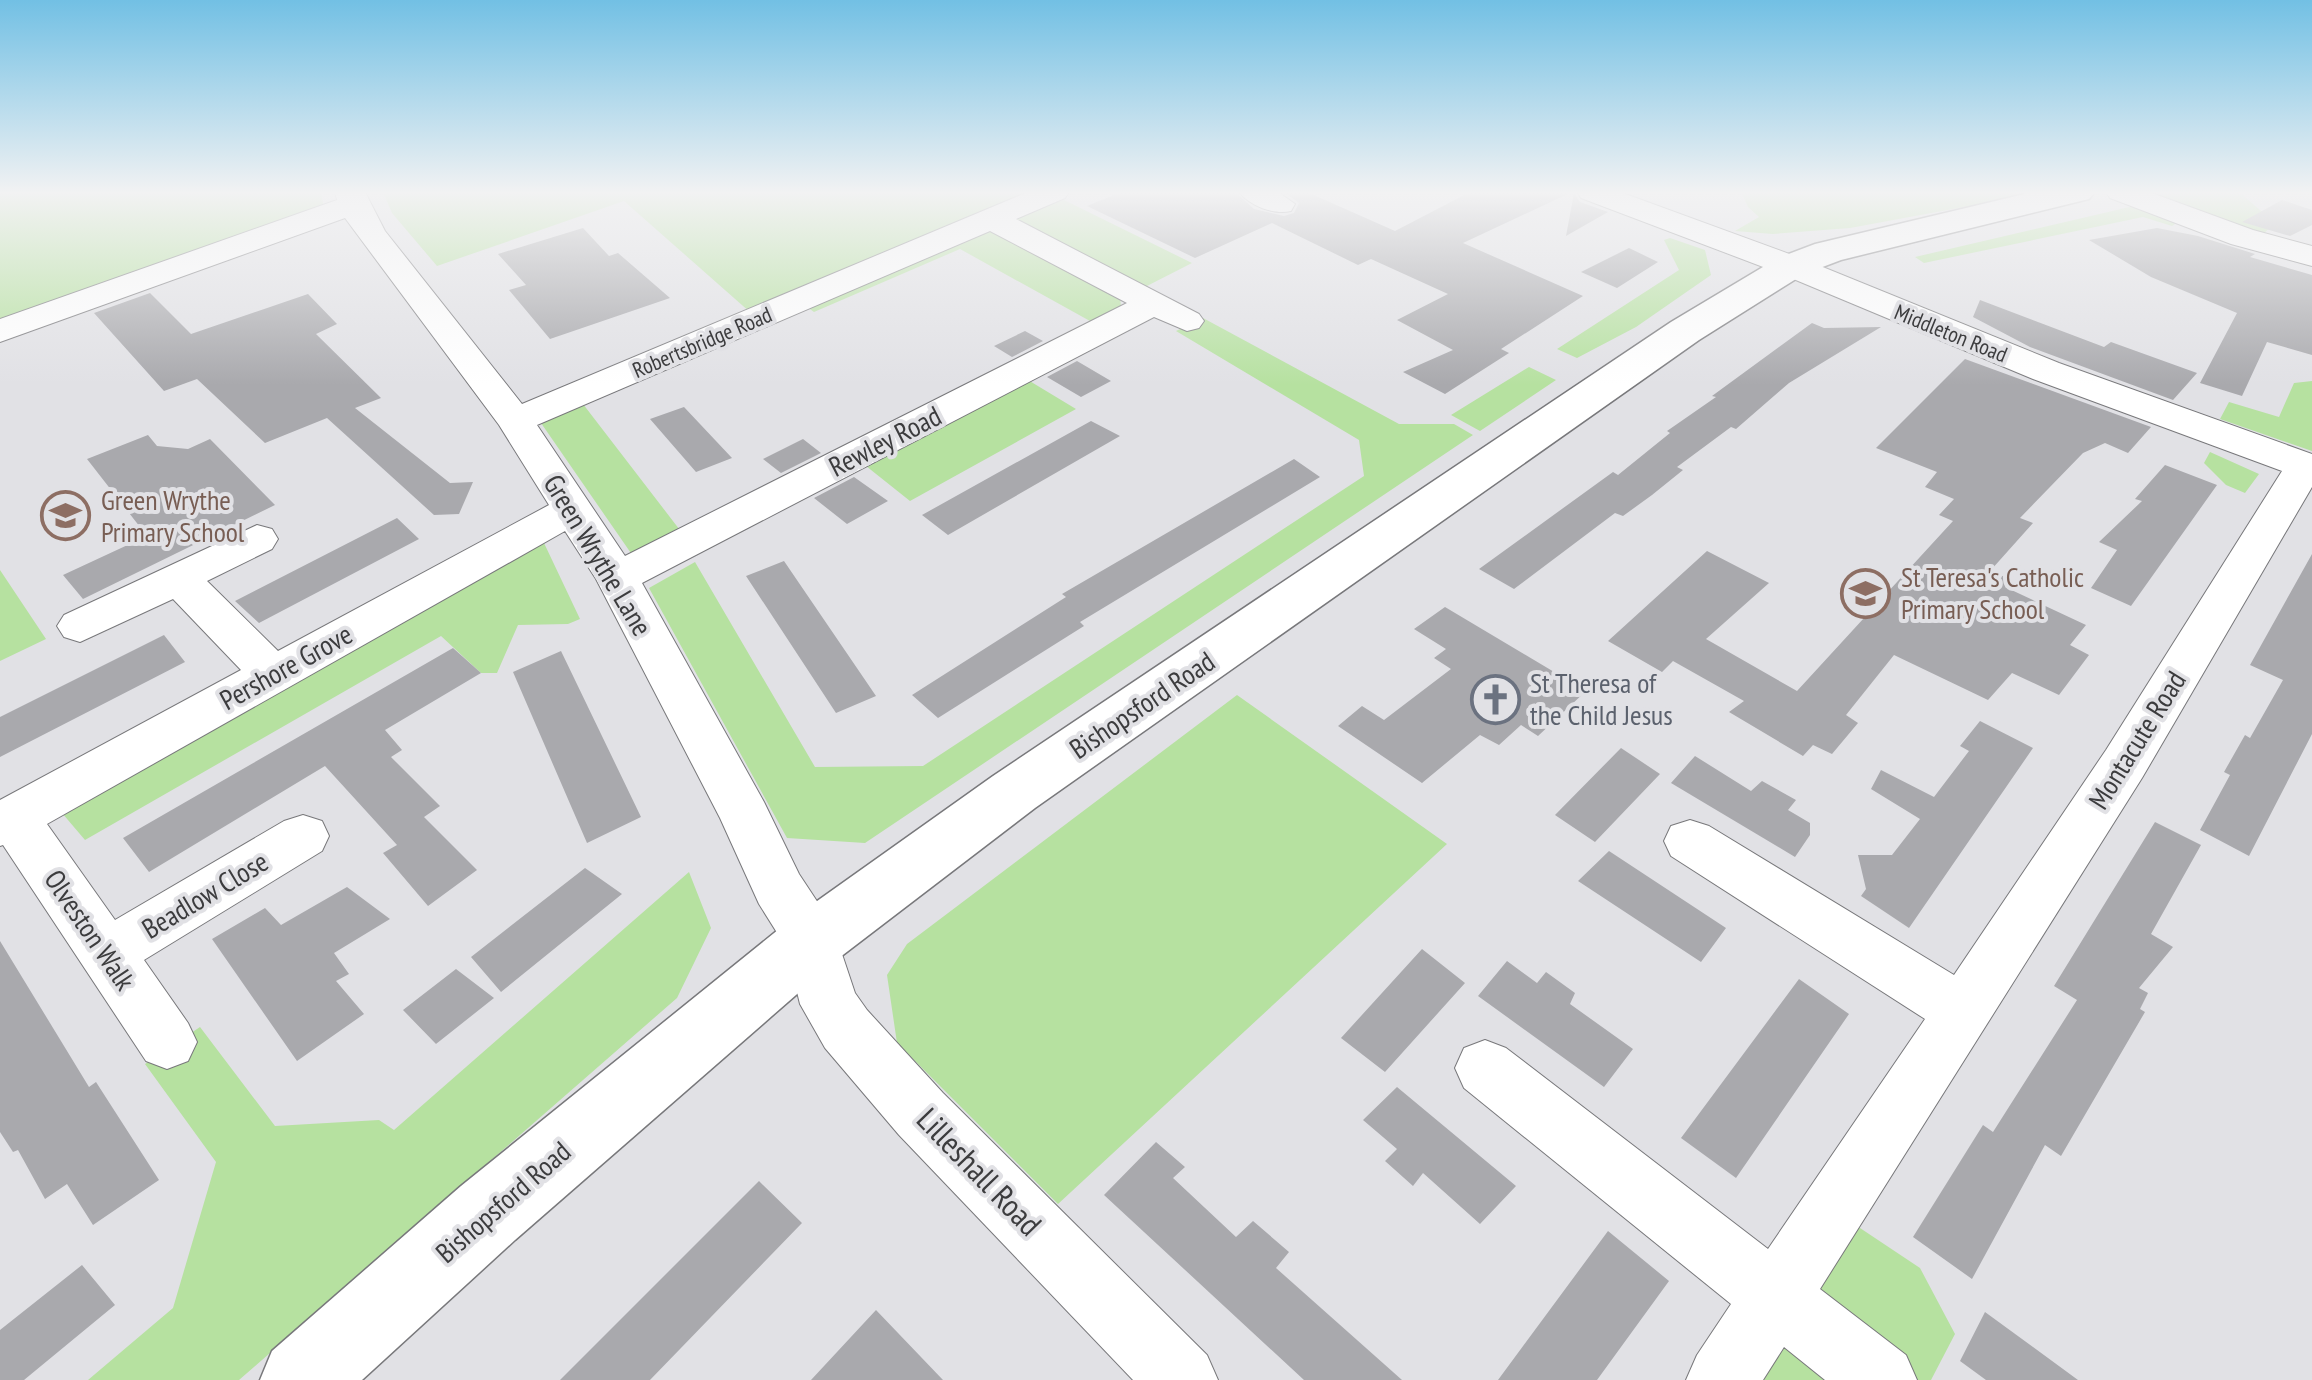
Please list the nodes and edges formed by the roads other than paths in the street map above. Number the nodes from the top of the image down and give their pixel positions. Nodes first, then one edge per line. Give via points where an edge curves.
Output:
1 (198, 256) edge
2 (394, 256) edge
3 (903, 256) edge
4 (1063, 256) edge
5 (1766, 256) edge
6 (1822, 256) edge
7 (1792, 266) junction
8 (0, 332) edge
9 (515, 421) junction
10 (2309, 466) edge
11 (573, 509) junction
12 (257, 539) dead end
13 (178, 578) junction
14 (617, 578) junction
15 (80, 626) dead end
16 (273, 674) junction
17 (7, 821) edge
18 (302, 836) dead end
19 (1690, 841) dead end
20 (812, 942) junction
21 (106, 954) junction
22 (1964, 1012) junction
23 (167, 1042) dead end
24 (1486, 1068) dead end
25 (1777, 1298) junction
26 (301, 1380) edge
27 (1182, 1380) edge
28 (1722, 1380) edge
29 (1881, 1380) edge

1 - 8 street
2 - 9 street, Green Wrythe Lane
3 - 9 street, Robertsbridge Road
4 - 14 street, Rewley Road via 1170,312
5 - 7 street, Middleton Road
6 - 7 main road, Bishopsford Road
7 - 10 street, Middleton Road via 2046,371
7 - 20 main road, Bishopsford Road via 1684,331 1031,780
9 - 11 street, Green Wrythe Lane
10 - 22 street, Montacute Road
11 - 14 street, Green Wrythe Lane
11 - 16 street, Pershore Grove
12 - 13 street
13 - 15 street
13 - 16 street
14 - 20 street, Green Wrythe Lane
16 - 17 street, Pershore Grove
17 - 21 street, Olveston Walk
18 - 21 street, Beadlow Close
19 - 22 street
20 - 26 main road, Bishopsford Road
20 - 27 street, Lilleshall Road via 828,1004 846,1029
21 - 23 street, Olveston Walk
22 - 25 street, Montacute Road
24 - 25 street
25 - 28 street, Montacute Road
25 - 29 street

